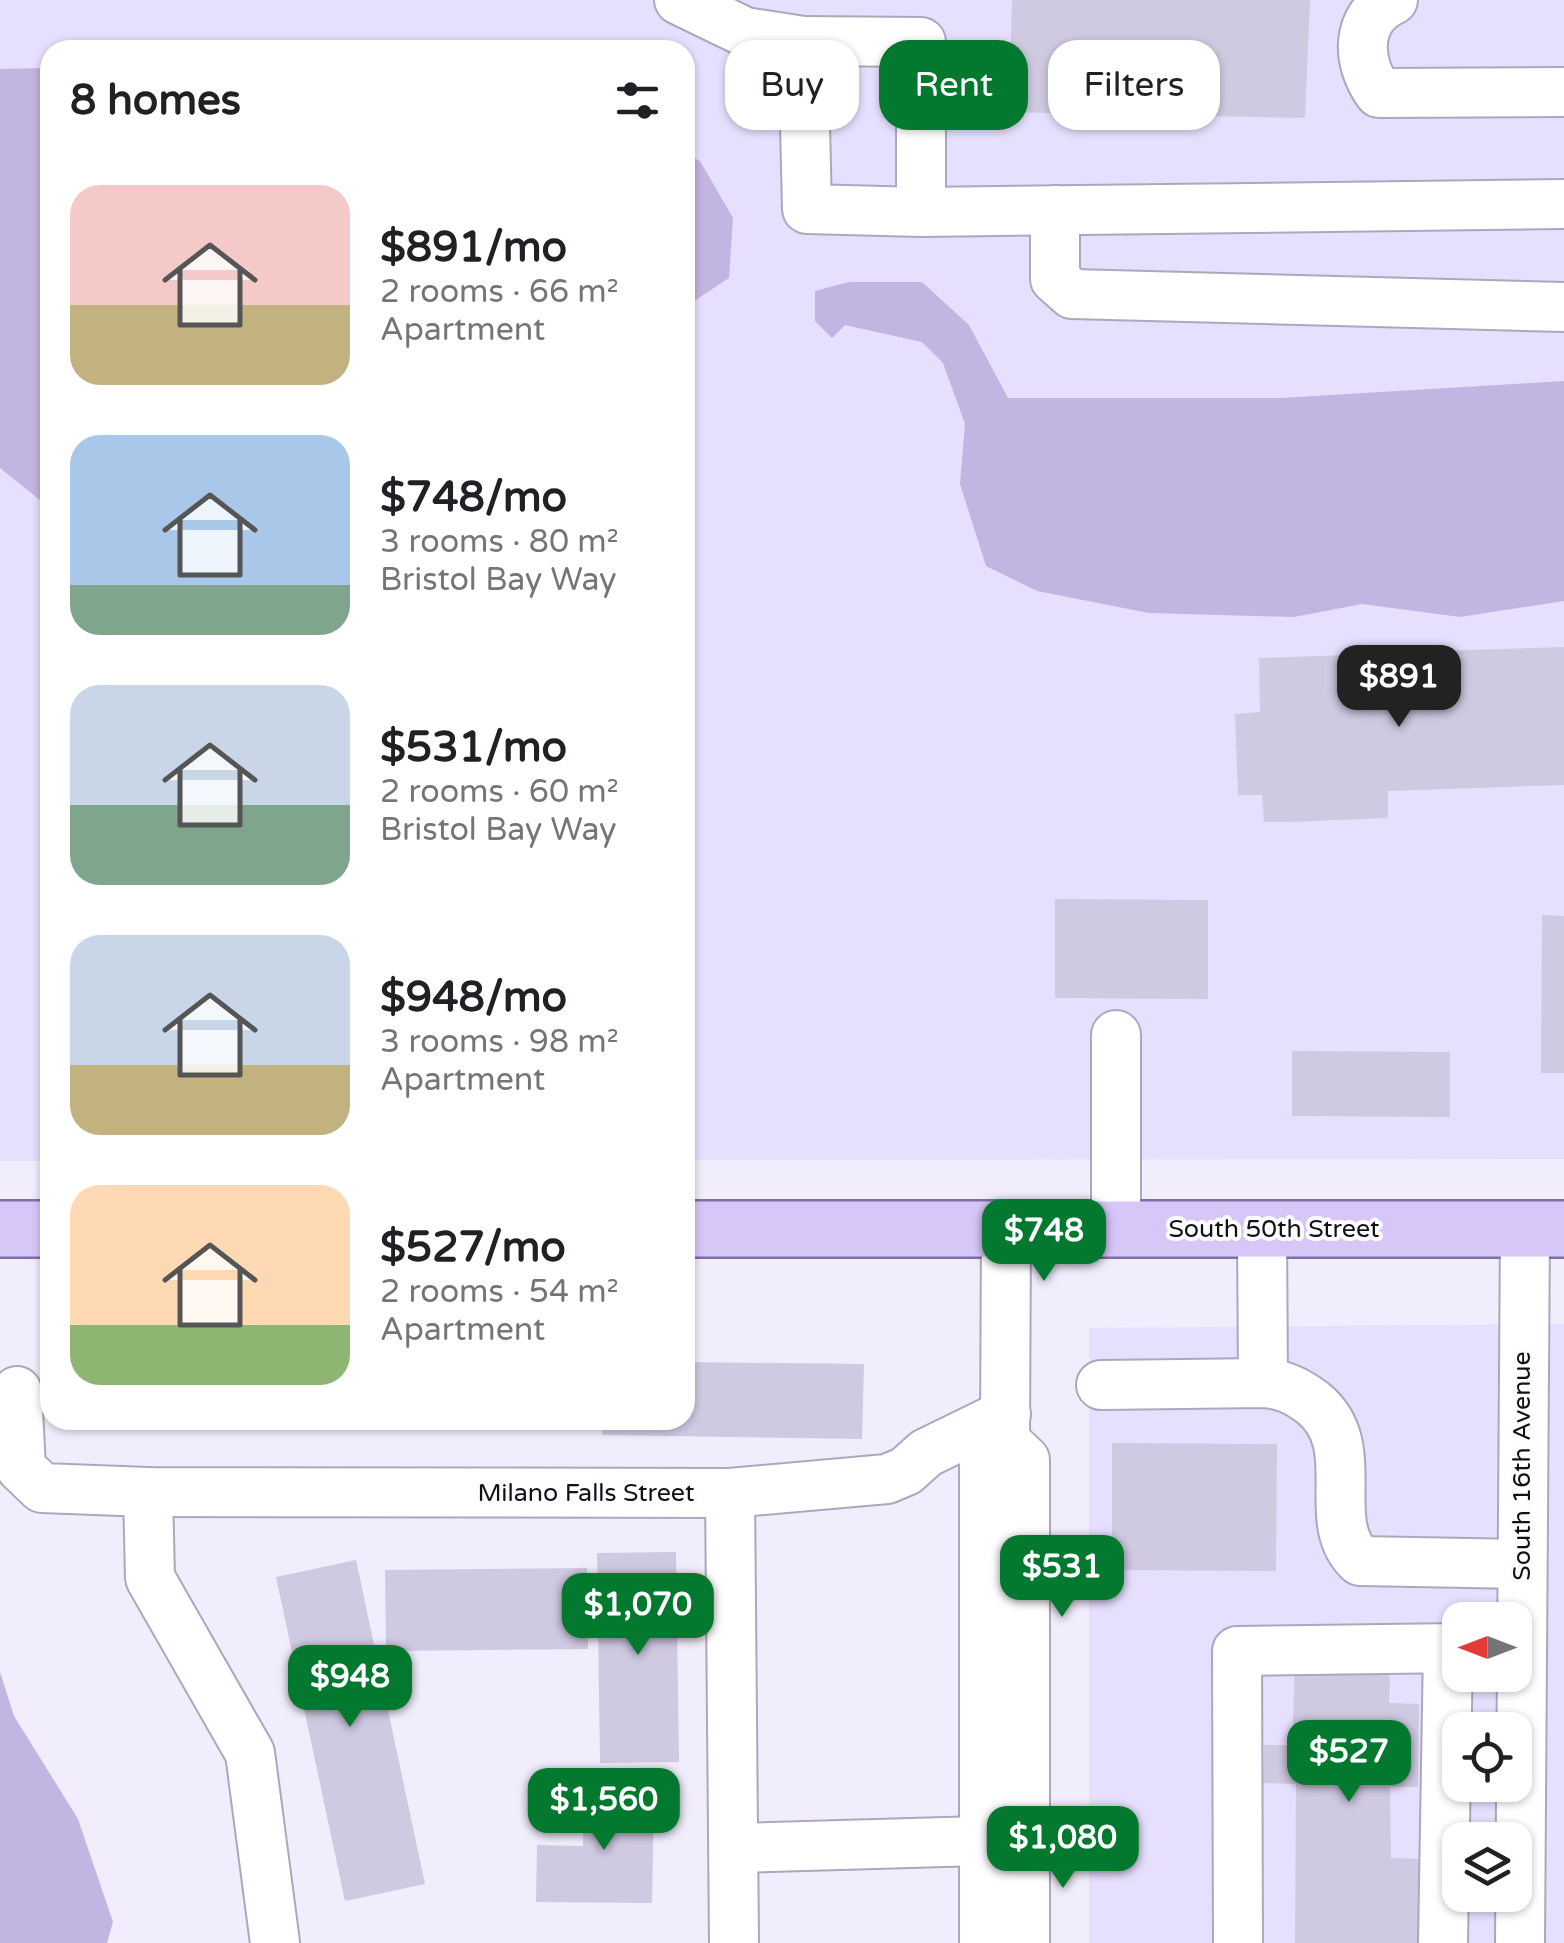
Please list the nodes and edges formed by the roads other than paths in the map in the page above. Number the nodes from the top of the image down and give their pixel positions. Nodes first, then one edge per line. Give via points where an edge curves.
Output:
1 (679, 0) edge
2 (1393, 0) edge
3 (797, 40) edge
4 (859, 41) edge
5 (1564, 92) edge
6 (805, 130) edge
7 (1564, 204) edge
8 (1055, 210) junction
9 (921, 212) junction
10 (1564, 306) edge
11 (1116, 1035) dead end
12 (0, 1229) edge
13 (40, 1229) edge
14 (695, 1229) edge
15 (1006, 1229) junction
16 (1116, 1229) junction
17 (1262, 1229) junction
18 (1544, 1229) edge
19 (1263, 1383) junction
20 (1100, 1385) dead end
21 (17, 1391) dead end
22 (1006, 1428) junction
23 (148, 1492) junction
24 (730, 1493) junction
25 (1522, 1564) junction
26 (1520, 1602) edge
27 (1442, 1648) edge
28 (1452, 1692) edge
29 (1518, 1692) edge
30 (1004, 1840) junction
31 (736, 1848) junction
32 (274, 1943) edge
33 (734, 1943) edge
34 (984, 1943) edge
35 (1025, 1943) edge
36 (1238, 1943) edge
37 (1442, 1943) edge
38 (1520, 1943) edge

1 - 3 street via 745,32
2 - 5 street via 1375,8 1364,26 1366,75 1379,93
4 - 9 street via 921,42
6 - 9 street via 807,208
7 - 8 street
8 - 9 street
8 - 10 street via 1055,279 1072,294
11 - 16 street
12 - 13 main road
14 - 15 main road, South 50th Street
15 - 16 main road, South 50th Street
15 - 22 street
16 - 17 main road, South 50th Street
17 - 18 main road, South 50th Street
17 - 19 street
18 - 25 street, South 16th Avenue
19 - 20 street
19 - 25 street via 1298,1392 1336,1430 1343,1529 1360,1561
21 - 23 street, Milano Falls Street via 21,1468 42,1488
22 - 24 street, Milano Falls Street via 926,1452 887,1479
22 - 30 street via 984,1462
23 - 24 street, Milano Falls Street
23 - 32 street via 150,1578 250,1753
24 - 31 street
25 - 26 street, South 16th Avenue
27 - 36 street via 1236,1651
28 - 37 street
29 - 38 street, South 16th Avenue
30 - 31 street
30 - 34 street
30 - 35 street
31 - 33 street

